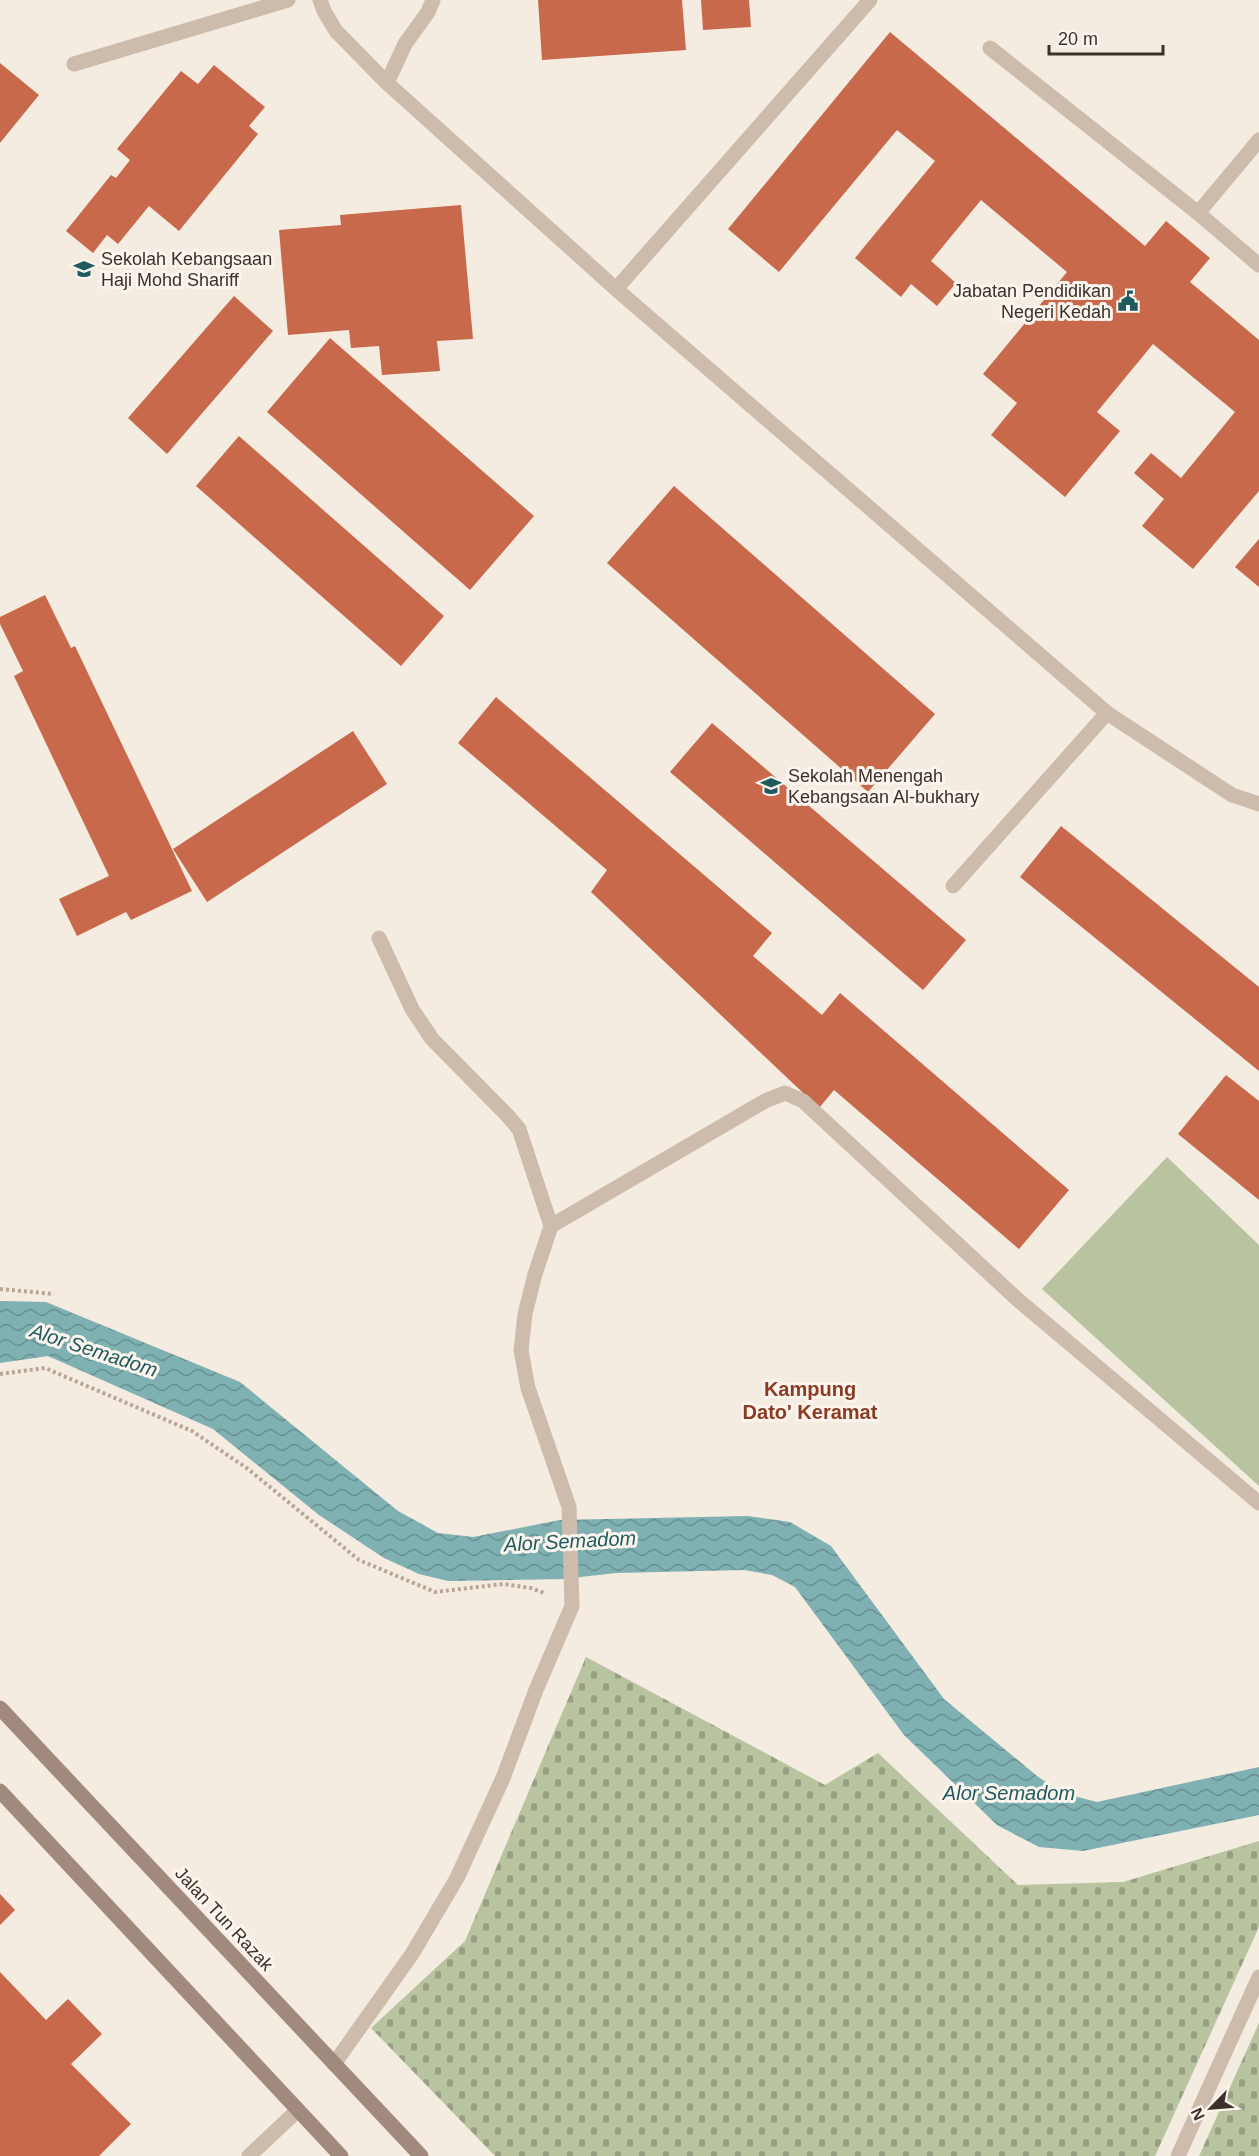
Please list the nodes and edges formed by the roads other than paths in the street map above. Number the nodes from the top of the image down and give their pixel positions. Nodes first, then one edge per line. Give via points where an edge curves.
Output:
1 (288, 0) edge
2 (321, 0) edge
3 (433, 0) edge
4 (870, 0) edge
5 (990, 48) dead end
6 (74, 64) dead end
7 (387, 83) junction
8 (1259, 140) edge
9 (1198, 213) junction
10 (1259, 265) edge
11 (616, 289) junction
12 (1107, 713) junction
13 (1259, 804) edge
14 (953, 886) dead end
15 (378, 938) dead end
16 (551, 1226) junction
17 (1259, 1503) edge
18 (0, 1708) edge
19 (0, 1791) edge
20 (1259, 1977) edge
21 (334, 2064) junction
22 (298, 2110) junction
23 (249, 2156) edge
24 (341, 2156) edge
25 (421, 2156) edge
26 (1179, 2156) edge

1 - 6 street
2 - 7 street via 336,31
3 - 7 street via 405,44
4 - 11 street
5 - 9 street
7 - 11 street
8 - 9 street
9 - 10 street
11 - 12 street
12 - 13 street via 1232,795
12 - 14 street
15 - 16 street via 412,1009 432,1039 519,1129
16 - 17 street via 785,1093 803,1101 1017,1299
16 - 21 street via 525,1314 521,1350 528,1388 569,1507 572,1606 503,1778 457,1878 412,1954
18 - 21 main road, Jalan Tun Razak
19 - 22 main road
20 - 26 street
21 - 25 main road, Jalan Tun Razak
22 - 23 street
22 - 24 main road

